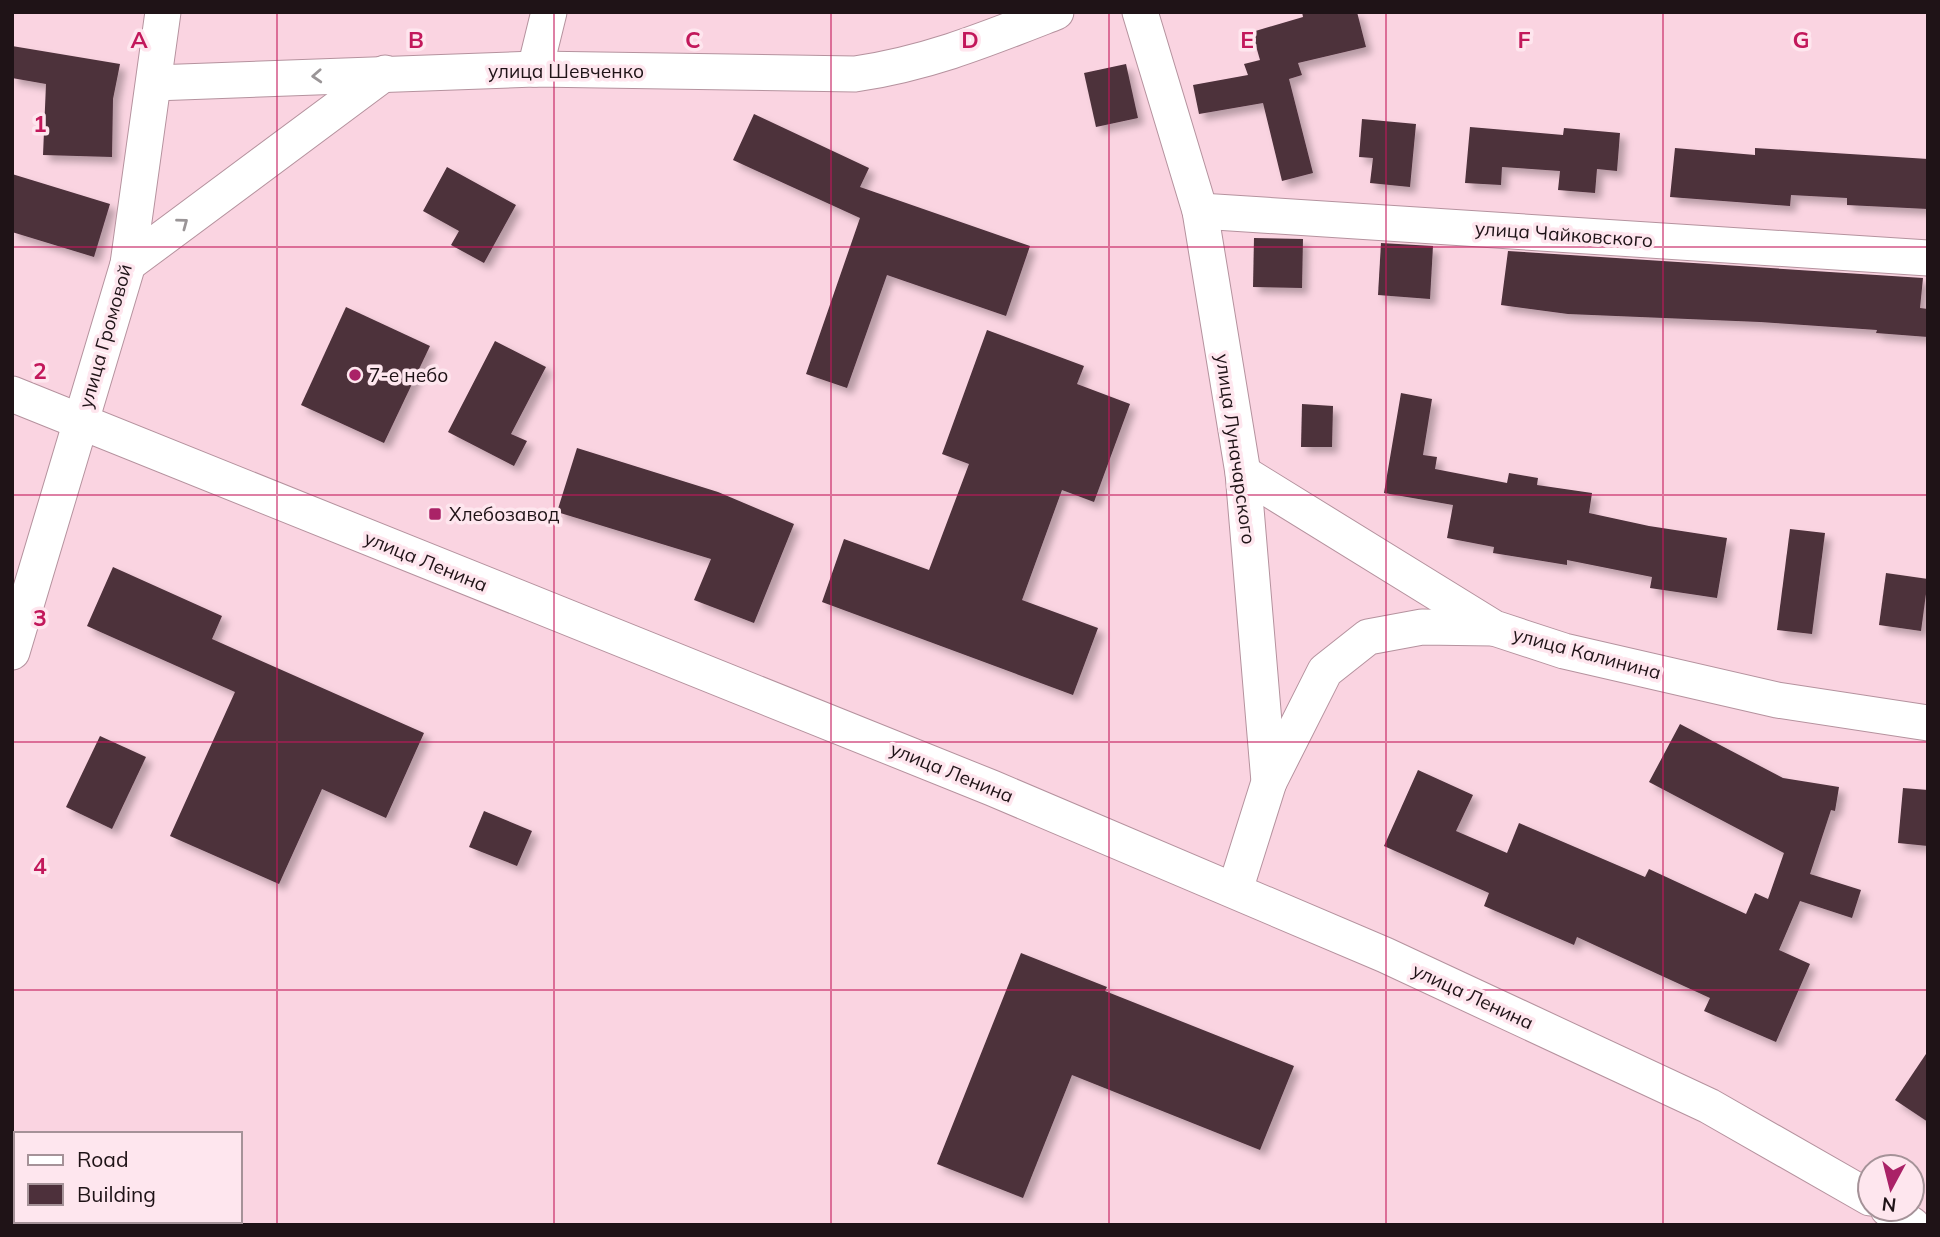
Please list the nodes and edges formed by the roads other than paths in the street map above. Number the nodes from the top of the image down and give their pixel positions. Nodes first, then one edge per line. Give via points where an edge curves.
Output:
1 (163, 12) edge
2 (549, 12) edge
3 (1056, 12) edge
4 (1140, 12) edge
5 (535, 69) junction
6 (385, 73) junction
7 (154, 83) junction
8 (1200, 211) junction
9 (1928, 258) edge
10 (128, 264) junction
11 (12, 394) edge
12 (80, 421) junction
13 (1243, 473) junction
14 (1494, 628) junction
15 (12, 652) edge
16 (1928, 723) edge
17 (1269, 782) junction
18 (1235, 890) junction
19 (1856, 1190) edge

1 - 7 street, улица Громовой
2 - 5 street
3 - 5 street, улица Шевченко via 947,54 855,74
4 - 8 street, улица Луначарского
5 - 6 street, улица Шевченко
6 -> 7 street, улица Шевченко
10 -> 6 street
7 - 10 street, улица Громовой
8 - 9 street, улица Чайковского
8 - 13 street, улица Луначарского
10 - 12 street, улица Громовой
11 - 12 street, улица Ленина
12 - 15 street, улица Громовой
12 - 18 street, улица Ленина
13 - 14 street, улица Калинина
13 - 17 street, улица Луначарского
14 - 16 street, улица Калинина via 1564,651 1777,700
14 - 17 street via 1422,627 1368,637 1325,671
17 - 18 street, улица Луначарского
18 - 19 street, улица Ленина via 1709,1106

